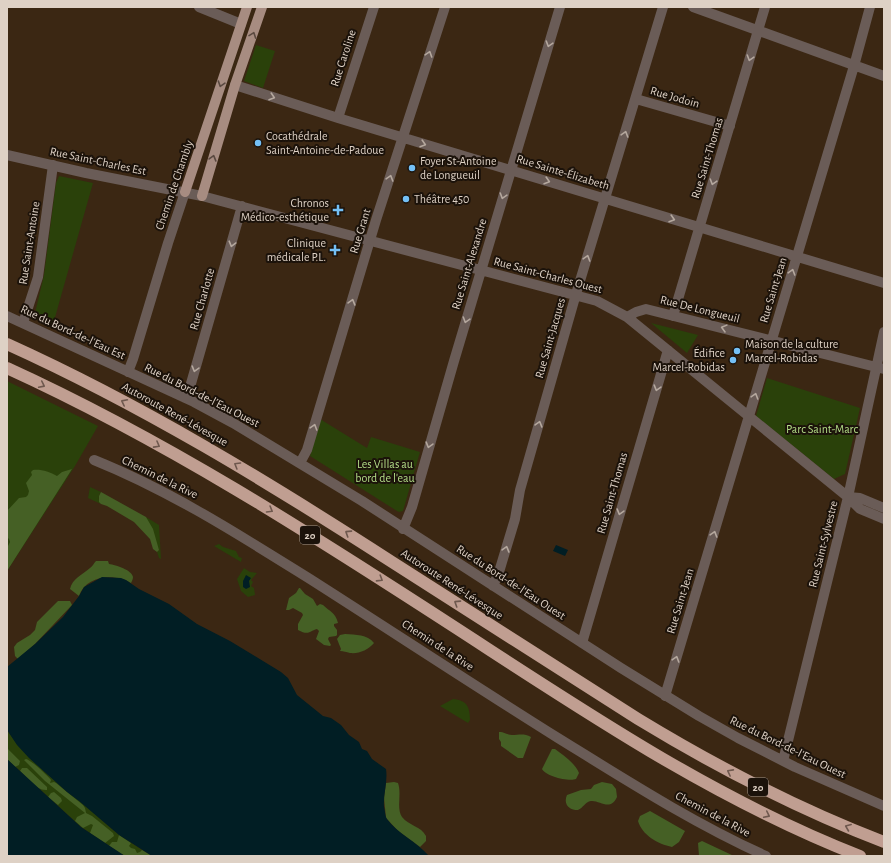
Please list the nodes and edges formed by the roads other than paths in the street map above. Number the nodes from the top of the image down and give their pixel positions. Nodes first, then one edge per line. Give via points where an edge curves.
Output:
1 (199, 7) edge
2 (247, 7) edge
3 (262, 7) edge
4 (374, 7) edge
5 (445, 7) edge
6 (560, 7) edge
7 (663, 7) edge
8 (693, 7) edge
9 (765, 7) edge
10 (870, 7) edge
11 (241, 24) junction
12 (758, 31) junction
13 (854, 66) junction
14 (884, 76) edge
15 (235, 85) junction
16 (636, 99) junction
17 (338, 118) junction
18 (730, 126) junction
19 (402, 137) junction
20 (7, 155) edge
21 (53, 164) junction
22 (511, 170) junction
23 (185, 192) junction
24 (202, 196) junction
25 (606, 199) junction
26 (242, 206) junction
27 (700, 227) junction
28 (370, 241) junction
29 (797, 256) junction
30 (481, 270) junction
31 (884, 283) edge
32 (576, 294) junction
33 (7, 316) edge
34 (673, 316) junction
35 (627, 317) junction
36 (23, 323) junction
37 (884, 332) edge
38 (771, 341) junction
39 (7, 344) edge
40 (668, 350) junction
41 (7, 368) edge
42 (880, 368) edge
43 (128, 372) junction
44 (185, 398) junction
45 (749, 417) junction
46 (94, 460) dead end
47 (300, 463) junction
48 (848, 497) junction
49 (884, 508) edge
50 (884, 519) edge
51 (403, 529) junction
52 (493, 586) junction
53 (582, 643) junction
54 (665, 696) junction
55 (783, 761) junction
56 (884, 806) edge
57 (884, 842) edge
58 (766, 856) edge
59 (860, 856) edge

1 - 11 street
2 - 11 main road, Chemin de Chambly
15 -> 3 main road
4 - 17 street, Rue Caroline
19 -> 5 street, Rue Grant
6 -> 22 street, Rue Saint-Alexandre
7 - 16 street, Rue Saint-Jacques
8 - 12 street
9 - 12 street, Rue Saint-Thomas
10 - 13 street, Rue Saint-Jean
11 -> 23 main road, Chemin de Chambly
12 - 13 street
12 -> 18 street, Rue Saint-Thomas
13 - 14 street
13 - 29 street, Rue Saint-Jean
15 -> 17 street, Rue Sainte-Élizabeth
24 -> 15 main road
16 - 18 street, Rue Jodoin
25 -> 16 street, Rue Saint-Jacques
17 - 19 street, Rue Sainte-Élizabeth
18 -> 27 street, Rue Saint-Thomas
19 -> 22 street, Rue Sainte-Élizabeth
28 -> 19 street, Rue Grant
20 - 21 street, Rue Saint-Charles Est
21 - 23 street, Rue Saint-Charles Est
21 - 36 street, Rue Saint-Antoine via 38,277
22 -> 25 street, Rue Sainte-Élizabeth
22 -> 30 street, Rue Saint-Alexandre
23 - 24 street, Rue Saint-Charles Ouest
23 - 43 street, Chemin de Chambly
24 - 26 street, Rue Saint-Charles Ouest
25 -> 27 street, Rue Sainte-Élizabeth
32 -> 25 street, Rue Saint-Jacques
26 - 28 street, Rue Saint-Charles Ouest
26 -> 44 street, Rue Charlotte
27 - 29 street, Rue Sainte-Élizabeth
27 - 34 street, Rue Saint-Thomas
28 - 30 street, Rue Saint-Charles Ouest
47 -> 28 street, Rue Grant via 307,450
29 - 31 street, Rue Sainte-Élizabeth
38 -> 29 street, Rue Saint-Jean
30 - 32 street, Rue Saint-Charles Ouest
30 -> 51 street, Rue Saint-Alexandre via 412,507
32 - 35 street, Rue Saint-Charles Ouest via 598,301
52 -> 32 street, Rue Saint-Jacques via 515,519 520,490
33 - 36 street, Rue du Bord-de-l'Eau Est
34 - 35 street, Rue De Longueuil via 646,309
38 -> 34 street, Rue De Longueuil
35 - 40 street, Rue Saint-Charles Ouest
36 - 43 street, Rue du Bord-de-l'Eau Est
37 - 42 street, Rue Saint-Sylvestre
38 - 42 street, Rue De Longueuil
45 -> 38 street, Rue Saint-Jean
57 -> 39 highway, Autoroute René-Lévesque / 20 via 799,806 692,752 266,482 139,410
40 - 45 street, Rue Saint-Charles Ouest
40 -> 53 street, Rue Saint-Thomas
41 -> 59 highway, 20 via 113,421 234,488 662,760 750,807
42 - 48 street, Rue Saint-Sylvestre
43 - 44 street, Rue du Bord-de-l'Eau Ouest
44 - 47 street, Rue du Bord-de-l'Eau Ouest
45 - 48 street, Rue Saint-Charles Ouest
54 -> 45 street, Rue Saint-Jean
46 - 58 street, Chemin de la Rive via 208,516 359,609 626,781
47 - 51 street, Rue du Bord-de-l'Eau Ouest
48 - 49 street, Rue Saint-Charles Ouest via 860,498
48 - 50 street, Rue Saint-Charles Ouest via 860,509
48 - 55 street, Rue Saint-Sylvestre
51 - 52 street, Rue du Bord-de-l'Eau Ouest
52 - 53 street, Rue du Bord-de-l'Eau Ouest
53 - 54 street, Rue du Bord-de-l'Eau Ouest
54 - 55 street, Rue du Bord-de-l'Eau Ouest
55 - 56 street, Rue du Bord-de-l'Eau Ouest

